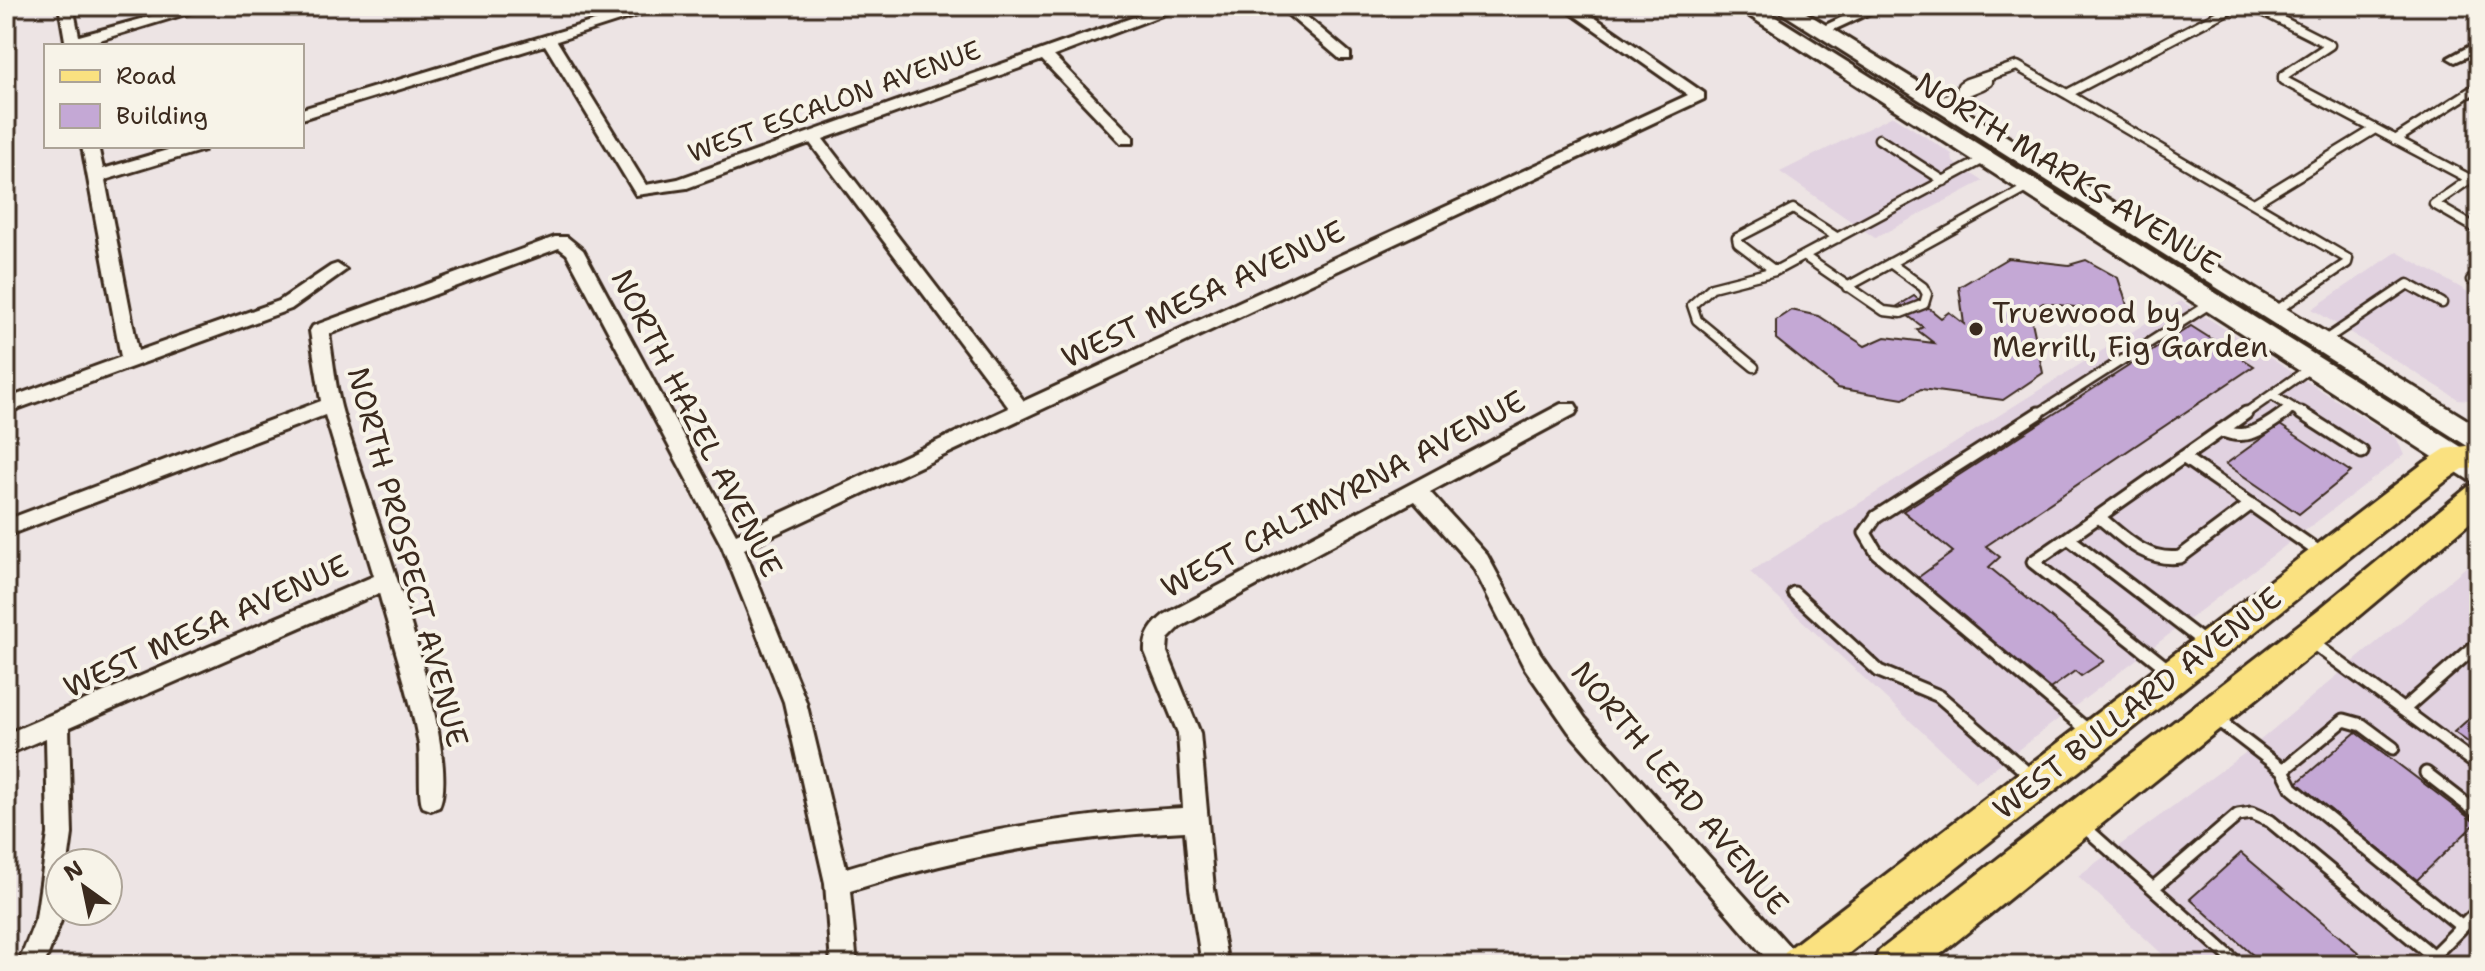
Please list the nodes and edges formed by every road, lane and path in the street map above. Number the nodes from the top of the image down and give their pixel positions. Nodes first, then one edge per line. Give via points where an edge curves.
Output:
1 (66, 6) edge
2 (205, 6) edge
3 (659, 6) edge
4 (1179, 6) edge
5 (1285, 6) edge
6 (1568, 6) edge
7 (1744, 6) edge
8 (1762, 6) edge
9 (1781, 6) edge
10 (1878, 6) edge
11 (2235, 6) edge
12 (2253, 6) edge
13 (1822, 30) junction
14 (549, 40) junction
15 (73, 44) edge
16 (2479, 45) edge
17 (1044, 54) junction
18 (1345, 56) dead end
19 (2455, 58) dead end
20 (2479, 86) edge
21 (2067, 94) junction
22 (1939, 103) junction
23 (304, 113) edge
24 (2375, 129) junction
25 (813, 136) junction
26 (1879, 139) dead end
27 (1127, 140) dead end
28 (2395, 140) junction
29 (90, 148) edge
30 (191, 148) edge
31 (1984, 159) junction
32 (95, 177) junction
33 (1944, 181) junction
34 (2029, 187) junction
35 (2254, 203) junction
36 (2479, 230) edge
37 (1838, 238) junction
38 (2177, 252) junction
39 (1804, 256) junction
40 (1890, 263) junction
41 (337, 270) dead end
42 (1775, 271) junction
43 (1847, 287) junction
44 (2213, 302) junction
45 (2442, 303) dead end
46 (2274, 312) junction
47 (319, 331) joint
48 (2318, 354) junction
49 (131, 362) junction
50 (1754, 367) dead end
51 (2272, 395) junction
52 (331, 405) junction
53 (6, 406) edge
54 (2292, 408) junction
55 (1568, 409) dead end
56 (1021, 411) junction
57 (2221, 430) junction
58 (2362, 452) dead end
59 (2183, 457) junction
60 (2473, 457) edge
61 (1418, 492) junction
62 (2479, 496) edge
63 (2251, 504) junction
64 (2099, 517) junction
65 (6, 528) edge
66 (2068, 538) junction
67 (732, 545) junction
68 (2326, 556) junction
69 (386, 580) junction
70 (1794, 593) dead end
71 (2306, 638) junction
72 (2479, 643) edge
73 (2210, 646) junction
74 (2174, 674) junction
75 (2208, 702) junction
76 (2403, 710) junction
77 (57, 724) junction
78 (2095, 736) junction
79 (6, 745) edge
80 (2393, 748) dead end
81 (2479, 766) edge
82 (2283, 770) junction
83 (2426, 773) dead end
84 (2037, 781) junction
85 (431, 799) dead end
86 (2087, 812) junction
87 (2479, 814) edge
88 (1197, 819) junction
89 (837, 883) junction
90 (2153, 888) junction
91 (2479, 910) edge
92 (2462, 927) junction
93 (1907, 961) edge
94 (2438, 961) edge
95 (31, 965) edge
96 (844, 965) edge
97 (1215, 965) edge
98 (1789, 965) edge
99 (1801, 965) edge
100 (2239, 965) edge

1 - 15 street
2 - 15 street
3 - 14 street
4 - 17 street, WEST ESCALON AVENUE
5 - 18 street
6 - 56 street, WEST MESA AVENUE via 1699,96
7 - 31 main road, NORTH MARKS AVENUE
8 - 13 main road via 1798,27
9 - 13 main road, NORTH MARKS AVENUE
10 - 13 street
11 - 21 lane
12 - 24 lane via 2330,45 2283,80
13 - 22 main road, NORTH MARKS AVENUE
14 - 23 street
14 - 25 street, WEST ESCALON AVENUE via 642,191 681,184
16 - 19 street
17 - 25 street, WEST ESCALON AVENUE
17 - 27 street
20 - 28 lane
21 - 22 lane via 2017,66
21 - 35 lane
22 - 38 main road, NORTH MARKS AVENUE
24 - 28 lane
24 - 35 lane
25 - 56 street
26 - 33 lane
28 - 36 lane via 2466,177 2434,204
29 - 32 street
30 - 32 street
31 - 33 lane
31 - 34 main road, NORTH MARKS AVENUE
31 - 38 main road via 2036,177 2148,244
32 - 49 street
33 - 37 lane
34 - 40 lane
34 - 44 main road, NORTH MARKS AVENUE
35 - 46 lane via 2348,259
37 - 39 lane
37 - 42 lane via 1793,209 1737,238
38 - 46 main road, NORTH MARKS AVENUE
39 - 42 lane
39 - 43 lane
40 - 43 lane
40 - 43 lane via 1923,287 1924,304 1906,314 1890,314
41 - 49 street via 285,305
42 - 50 lane via 1712,287 1692,305 1697,320
44 - 48 main road, NORTH MARKS AVENUE
44 - 78 lane via 1876,517 1865,533 1877,553
45 - 48 lane via 2408,284
46 - 48 main road, NORTH MARKS AVENUE
47 - 52 street, NORTH PROSPECT AVENUE
47 - 67 street, NORTH HAZEL AVENUE via 561,241 574,250
48 - 51 lane
48 - 60 main road, NORTH MARKS AVENUE
49 - 53 street
51 - 54 lane
51 - 57 lane
52 - 65 street
52 - 69 street, NORTH PROSPECT AVENUE
54 - 57 lane via 2247,437
54 - 58 lane
55 - 61 street, WEST CALIMYRNA AVENUE
56 - 67 street, WEST MESA AVENUE
57 - 59 lane
59 - 63 lane
59 - 64 lane
60 - 68 main road, WEST BULLARD AVENUE
61 - 88 street, WEST CALIMYRNA AVENUE via 1161,630 1155,641 1189,733
61 - 98 street, NORTH LEAD AVENUE via 1480,561 1532,660 1577,725
62 - 71 main road, WEST BULLARD AVENUE
63 - 64 lane via 2169,561 2146,552
63 - 68 lane
64 - 66 lane
66 - 73 lane
66 - 74 lane via 2033,562
67 - 89 street, NORTH HAZEL AVENUE via 795,702
68 - 73 main road, WEST BULLARD AVENUE
69 - 77 street, WEST MESA AVENUE
69 - 85 street, NORTH PROSPECT AVENUE via 430,739
70 - 84 lane via 1879,671 1939,696
71 - 75 main road, WEST BULLARD AVENUE
71 - 76 lane
72 - 76 lane
73 - 74 main road, WEST BULLARD AVENUE
73 - 75 main road via 2230,666
74 - 78 main road, WEST BULLARD AVENUE
75 - 82 lane
75 - 86 main road, WEST BULLARD AVENUE
76 - 81 lane
77 - 79 street, WEST MESA AVENUE
77 - 95 street via 60,834 49,918
78 - 84 main road, WEST BULLARD AVENUE
80 - 82 lane via 2362,725 2344,720
82 - 92 lane via 2292,788
83 - 87 lane
84 - 99 main road, WEST BULLARD AVENUE
86 - 90 lane
86 - 93 main road, WEST BULLARD AVENUE
88 - 89 street via 1010,836
88 - 97 street
89 - 96 street, NORTH HAZEL AVENUE
90 - 94 lane via 2238,815 2252,813 2270,821
90 - 100 lane
91 - 92 lane
92 - 94 lane

